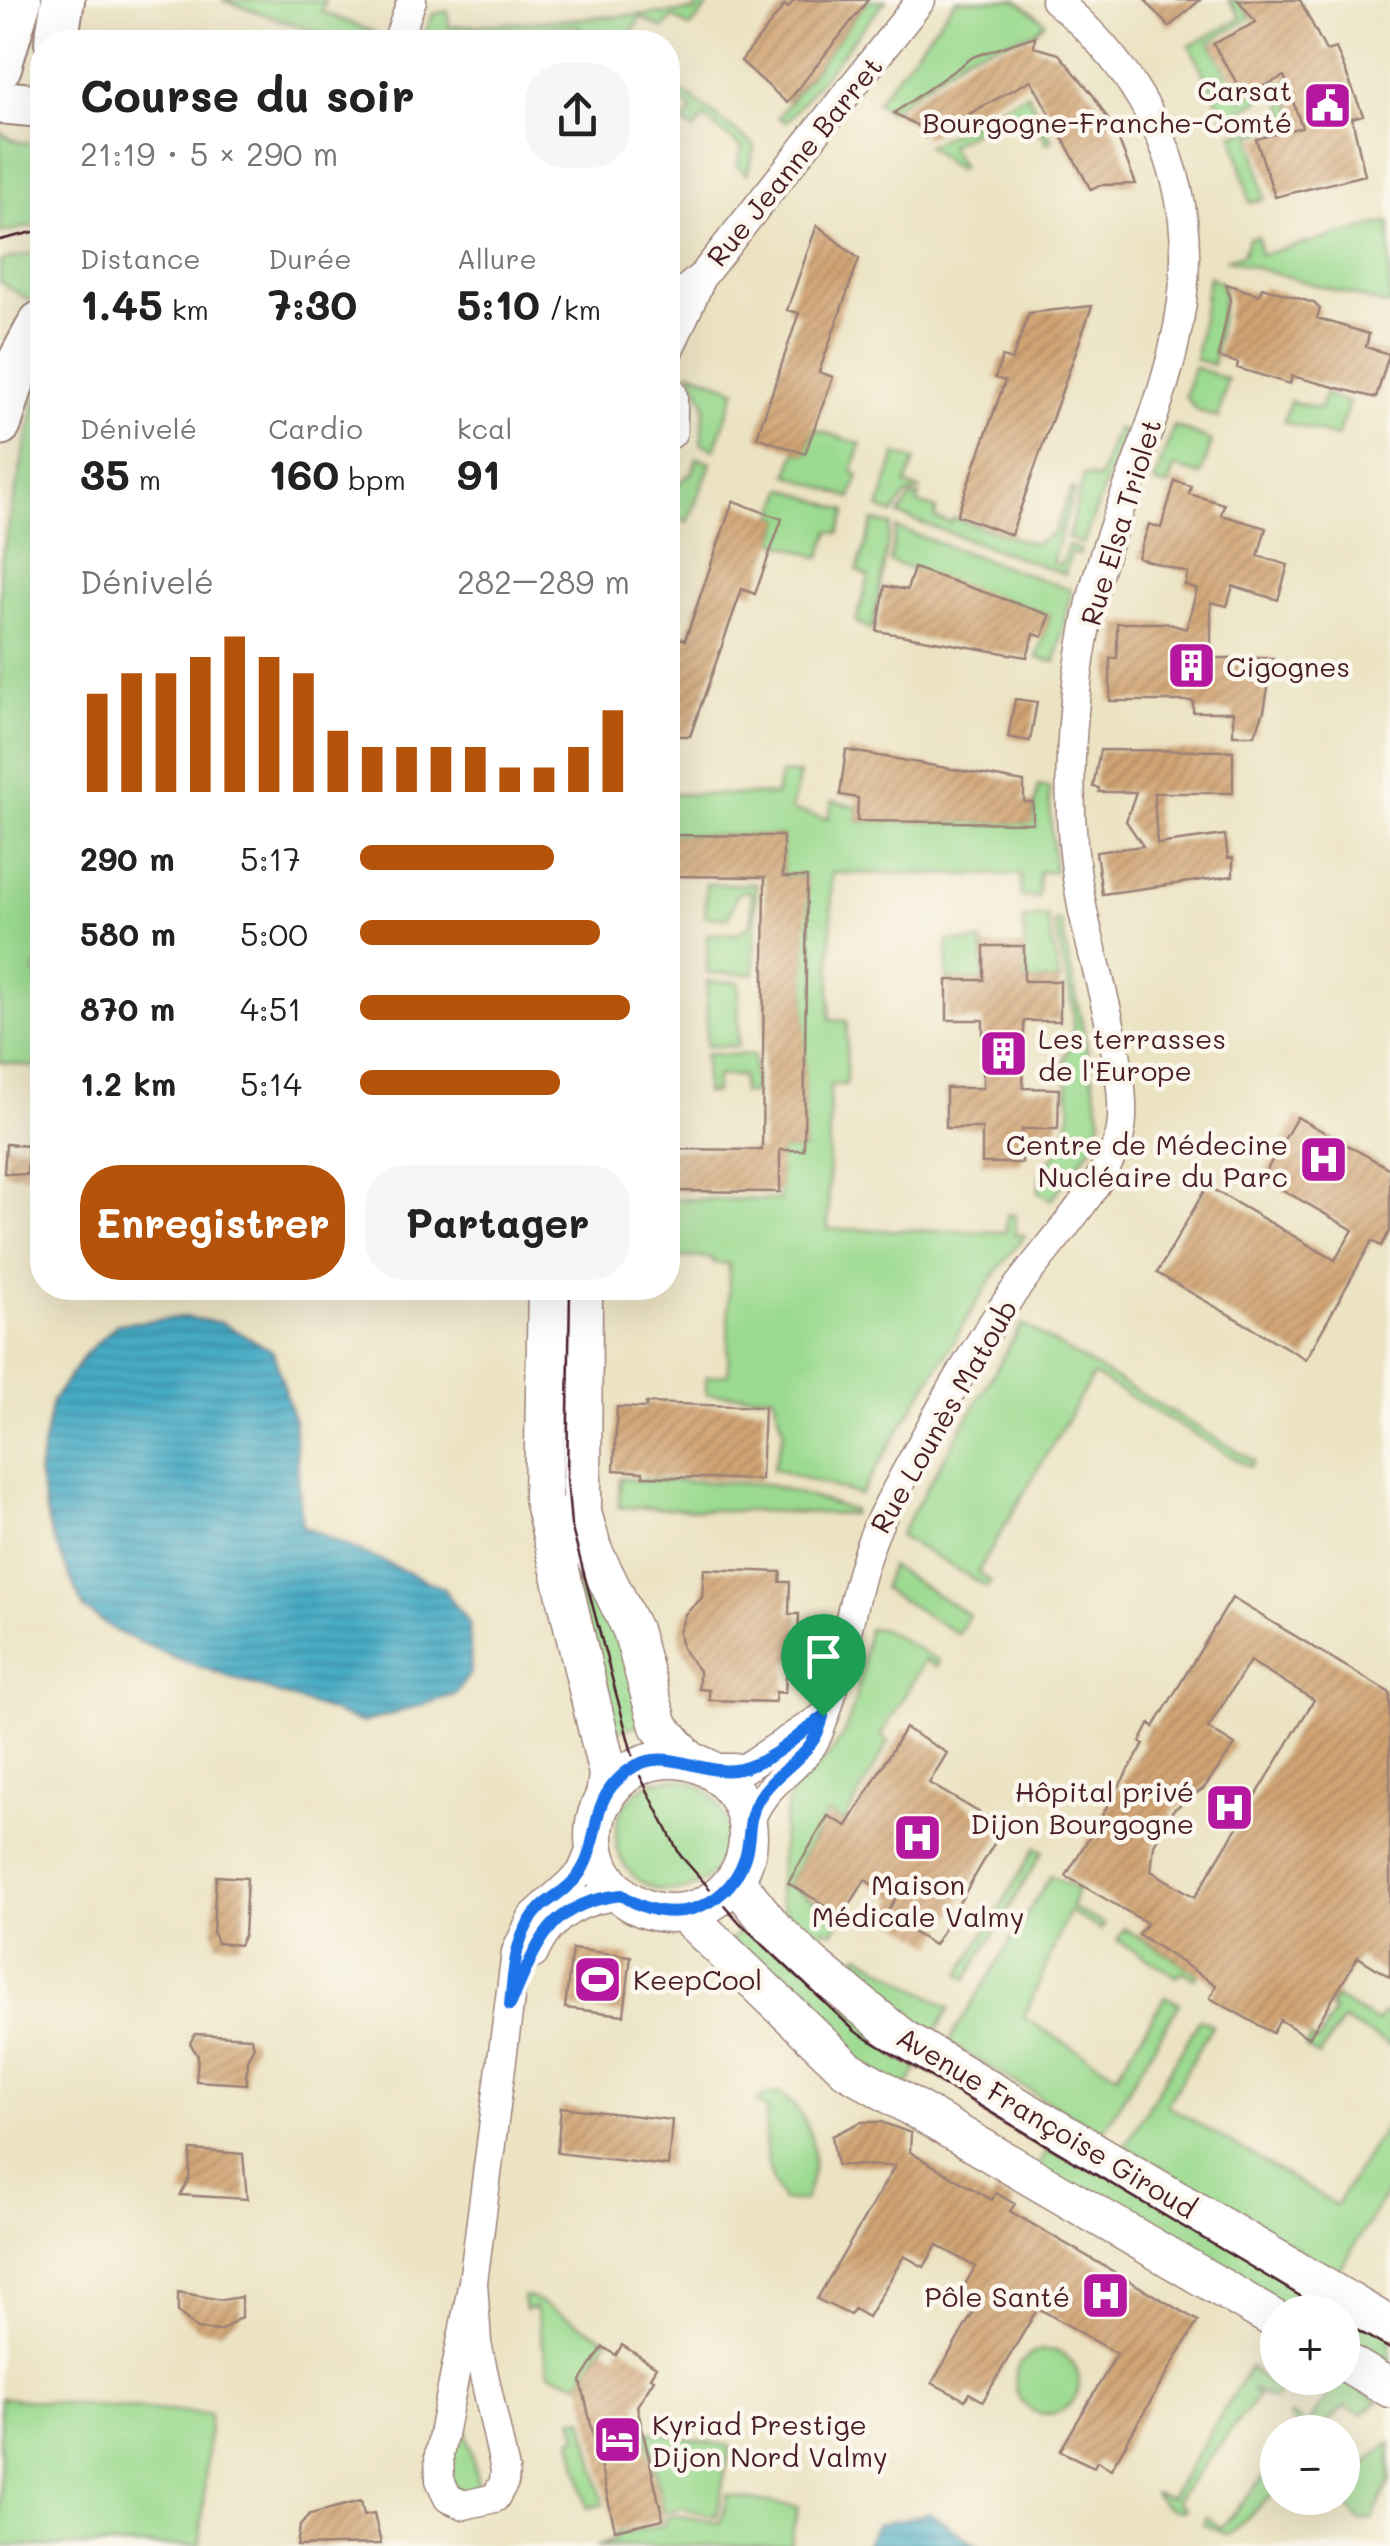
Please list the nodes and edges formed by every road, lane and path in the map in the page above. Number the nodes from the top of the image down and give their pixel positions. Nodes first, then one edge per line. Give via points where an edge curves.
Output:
1 (20, 0) edge
2 (62, 0) edge
3 (412, 0) edge
4 (922, 0) edge
5 (1055, 0) edge
6 (58, 30) edge
7 (401, 30) edge
8 (0, 67) edge
9 (0, 102) edge
10 (30, 105) edge
11 (703, 275) junction
12 (680, 295) edge
13 (27, 323) edge
14 (680, 326) edge
15 (0, 424) edge
16 (1118, 1143) joint
17 (547, 1300) edge
18 (583, 1300) edge
19 (823, 1716) junction
20 (698, 1764) junction
21 (604, 1798) junction
22 (748, 1828) junction
23 (595, 1839) junction
24 (734, 1880) junction
25 (622, 1895) junction
26 (684, 1913) junction
27 (510, 2005) junction
28 (473, 2282) junction
29 (1260, 2310) edge
30 (1390, 2326) edge
31 (1360, 2370) edge
32 (1390, 2388) edge

1 - 8 main road
2 - 6 main road
3 - 7 street
4 - 11 street, Rue Jeanne Barret
5 - 16 street, Rue Elsa Triolet via 1113,56 1142,101 1172,171 1184,237 1178,338 1093,592 1074,712 1074,853 1124,1114
9 - 10 main road
11 - 12 street, Rue Jeanne Barret
11 - 14 street, Rue Jeanne Barret
13 - 15 main road
16 - 19 street, Rue Lounès Matoub via 1008,1300 880,1519
17 - 21 street via 543,1498 608,1774
18 - 20 street via 582,1512 593,1551 632,1630 659,1726
19 - 20 street via 744,1768
19 - 22 street, Rue Lounès Matoub via 815,1742 766,1790
20 - 21 street via 648,1762 629,1771
20 - 22 street via 734,1790
21 - 23 street
22 - 24 street
23 - 25 street via 605,1874
23 - 27 street via 580,1873 538,1910 520,1937
24 - 26 street via 721,1895
24 - 30 street, Avenue Françoise Giroud via 812,1965 903,2039
25 - 26 street via 645,1908
25 - 27 street via 583,1902 552,1923
26 - 29 street, Avenue Françoise Giroud via 847,2068
27 - 28 street
28 - 28 street via 438,2467 448,2498 464,2506 494,2498 505,2470 478,2343
31 - 32 street

